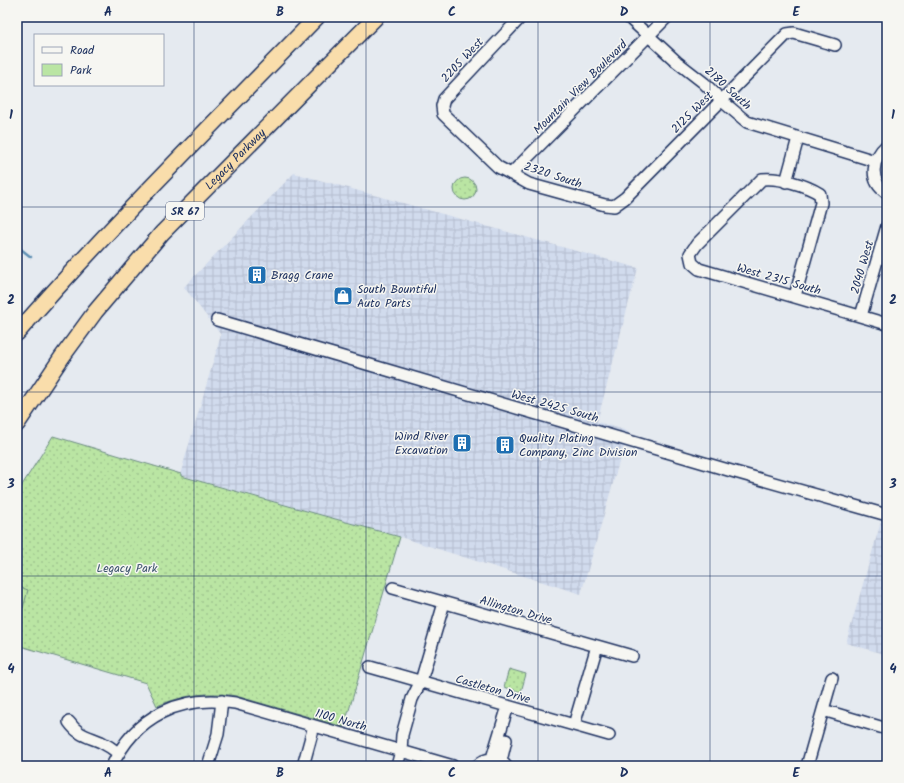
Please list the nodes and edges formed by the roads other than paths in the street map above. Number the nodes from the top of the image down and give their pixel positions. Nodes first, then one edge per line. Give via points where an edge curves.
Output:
1 (317, 17) edge
2 (376, 17) edge
3 (521, 17) edge
4 (628, 17) edge
5 (667, 17) edge
6 (648, 36) junction
7 (835, 45) dead end
8 (722, 101) junction
9 (442, 106) joint
10 (798, 138) junction
11 (887, 145) edge
12 (875, 161) junction
13 (511, 174) junction
14 (786, 182) junction
15 (887, 193) edge
16 (614, 206) joint
17 (887, 226) edge
18 (794, 296) junction
19 (861, 316) junction
20 (217, 320) dead end
21 (887, 324) edge
22 (17, 333) edge
23 (17, 424) edge
24 (887, 515) edge
25 (393, 588) dead end
26 (444, 602) junction
27 (597, 646) junction
28 (632, 656) dead end
29 (370, 667) dead end
30 (832, 678) dead end
31 (421, 681) junction
32 (222, 701) junction
33 (511, 707) junction
34 (823, 710) junction
35 (69, 722) dead end
36 (574, 725) junction
37 (314, 726) junction
38 (887, 729) edge
39 (609, 735) dead end
40 (401, 751) junction
41 (118, 753) junction
42 (500, 762) edge
43 (112, 766) edge
44 (208, 766) edge
45 (303, 766) edge
46 (397, 766) edge
47 (453, 766) edge
48 (477, 766) edge
49 (807, 766) edge

1 - 22 highway via 134,205
2 - 23 highway, Legacy Parkway / SR 67 via 162,233 95,312
3 - 9 street, 2205 West via 444,99
4 - 6 street, 2180 South
5 - 6 street, Mountain View Boulevard
6 - 8 street, 2180 South
6 - 13 street, Mountain View Boulevard
7 - 8 street, 2125 West via 794,33 787,34
8 - 10 street, 2180 South via 747,122
8 - 16 street, 2125 West
9 - 13 street, 2320 South via 444,114 498,167
10 - 12 street, 2180 South
10 - 14 street
11 - 12 street
12 - 15 street via 874,173 878,184
13 - 16 street, 2320 South via 529,184
14 - 18 street via 811,188 820,194 821,203
14 - 18 street, West 2315 South via 772,178 762,179 690,254 692,263 699,269
17 - 19 street, 2040 West
18 - 19 street, West 2315 South
19 - 21 street, West 2315 South
20 - 24 street, West 2425 South
25 - 26 street, Allington Drive
26 - 27 street, Allington Drive
26 - 31 street
27 - 28 street, Allington Drive
27 - 36 street
29 - 31 street, Castleton Drive
30 - 34 street
31 - 33 street, Castleton Drive
31 - 40 street via 412,699 402,735
32 - 37 street, 1100 North
32 - 41 street, 1100 North via 195,702 166,710 136,730
32 - 44 street via 218,734
33 - 36 street, Castleton Drive
33 - 42 street
34 - 38 street
34 - 49 street
35 - 41 street via 78,733 102,742
36 - 39 street, Castleton Drive
37 - 40 street, 1100 North
37 - 45 street
40 - 46 street
40 - 47 street, 1100 North
41 - 43 street, 1100 North
42 - 48 street via 484,760

